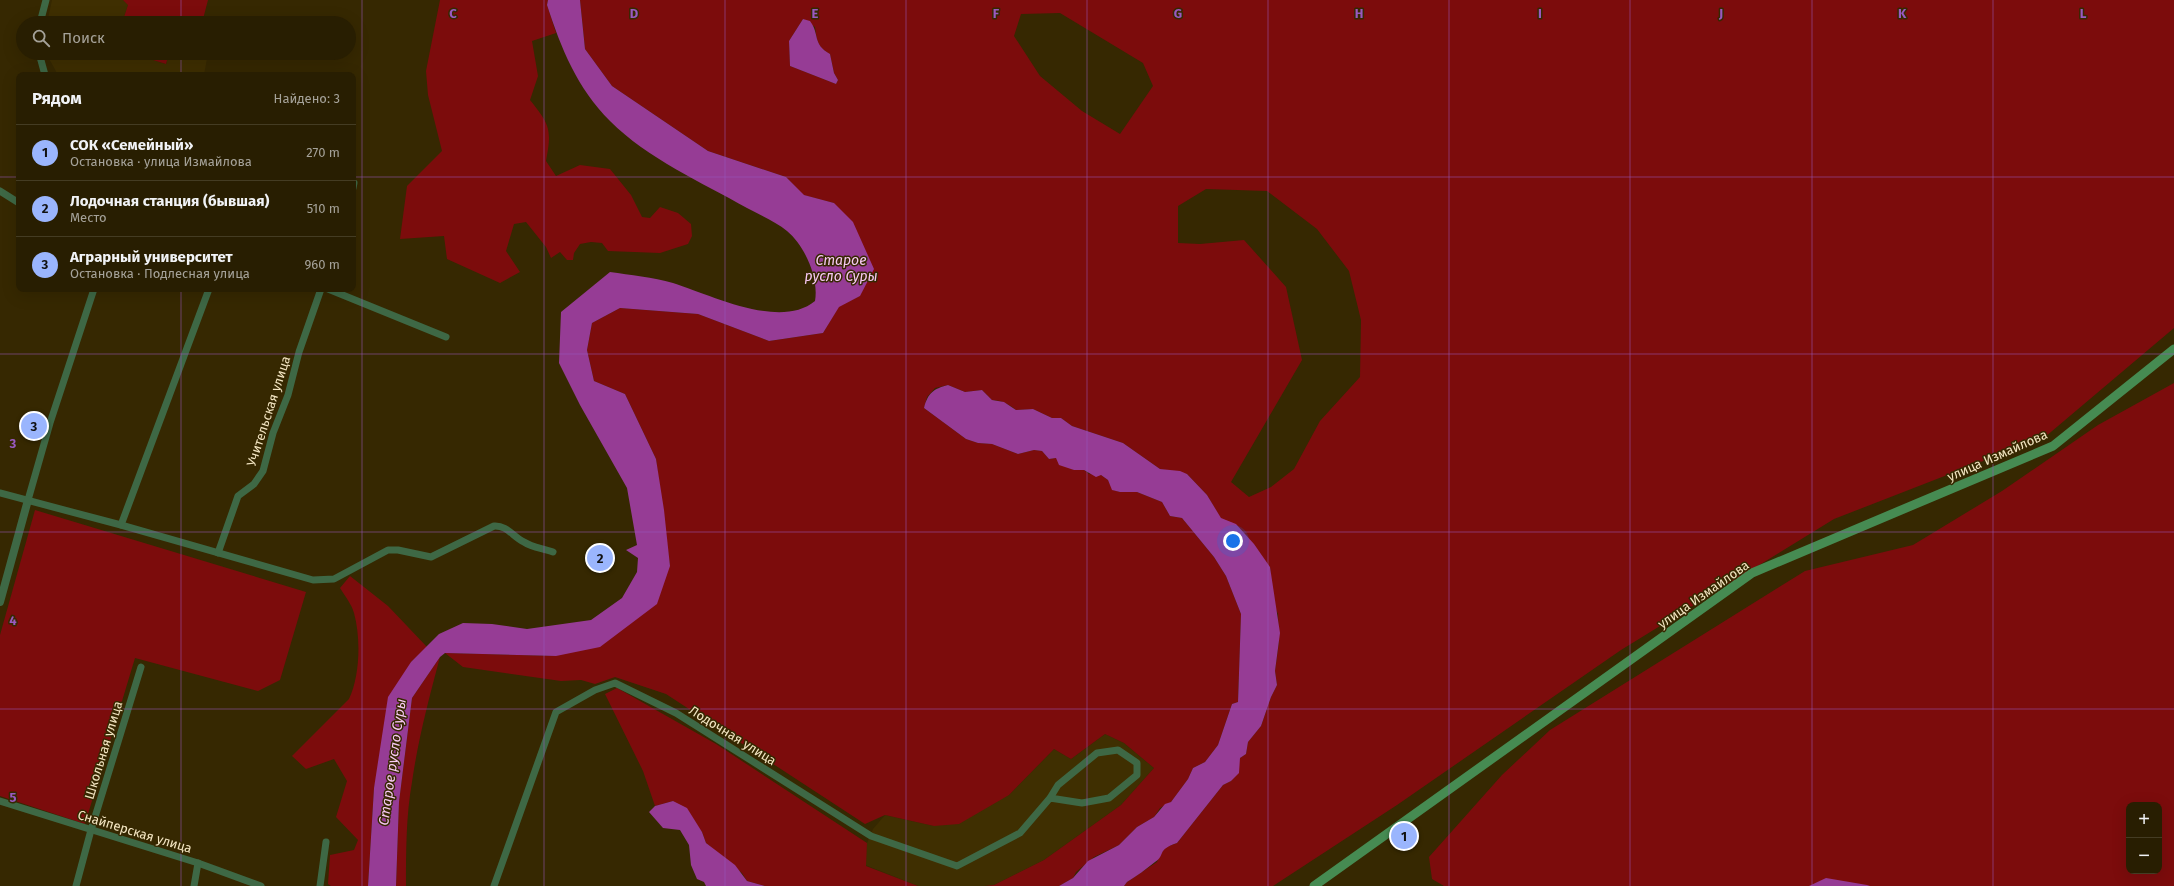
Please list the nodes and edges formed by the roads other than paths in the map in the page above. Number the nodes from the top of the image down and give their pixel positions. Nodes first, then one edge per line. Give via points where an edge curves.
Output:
1 (46, 0) edge
2 (42, 16) edge
3 (41, 60) edge
4 (44, 72) edge
5 (0, 191) edge
6 (16, 201) edge
7 (93, 292) edge
8 (208, 292) edge
9 (320, 292) edge
10 (336, 292) edge
11 (446, 336) dead end
12 (2174, 349) edge
13 (0, 493) edge
14 (28, 500) junction
15 (121, 525) junction
16 (553, 552) dead end
17 (218, 553) junction
18 (2, 586) edge
19 (0, 602) edge
20 (141, 667) dead end
21 (1050, 798) junction
22 (0, 801) edge
23 (91, 830) junction
24 (326, 842) dead end
25 (198, 863) junction
26 (76, 886) edge
27 (194, 886) edge
28 (261, 886) edge
29 (320, 886) edge
30 (494, 886) edge
31 (1314, 886) edge

1 - 2 street
3 - 4 street
5 - 6 street
7 - 14 street
8 - 15 street
9 - 17 street, Учительская улица via 263,471 254,484 238,496
10 - 11 street
12 - 31 main road, улица Измайлова via 2053,446 1752,573
13 - 14 street
14 - 15 street
14 - 18 street
15 - 17 street
16 - 17 street via 522,542 501,526 494,526 431,557 388,550 334,578 313,580
18 - 19 street
20 - 23 street, Школьная улица
21 - 21 street, Лодочная улица via 1058,785 1097,753 1118,750 1137,764 1138,775 1109,798 1082,803
21 - 30 street, Лодочная улица via 1020,833 957,866 871,836 676,712 615,683 595,690 556,712
22 - 23 street, Снайперская улица
23 - 25 street, Снайперская улица
23 - 26 street, Школьная улица
24 - 29 street
25 - 27 street
25 - 28 street, Снайперская улица

